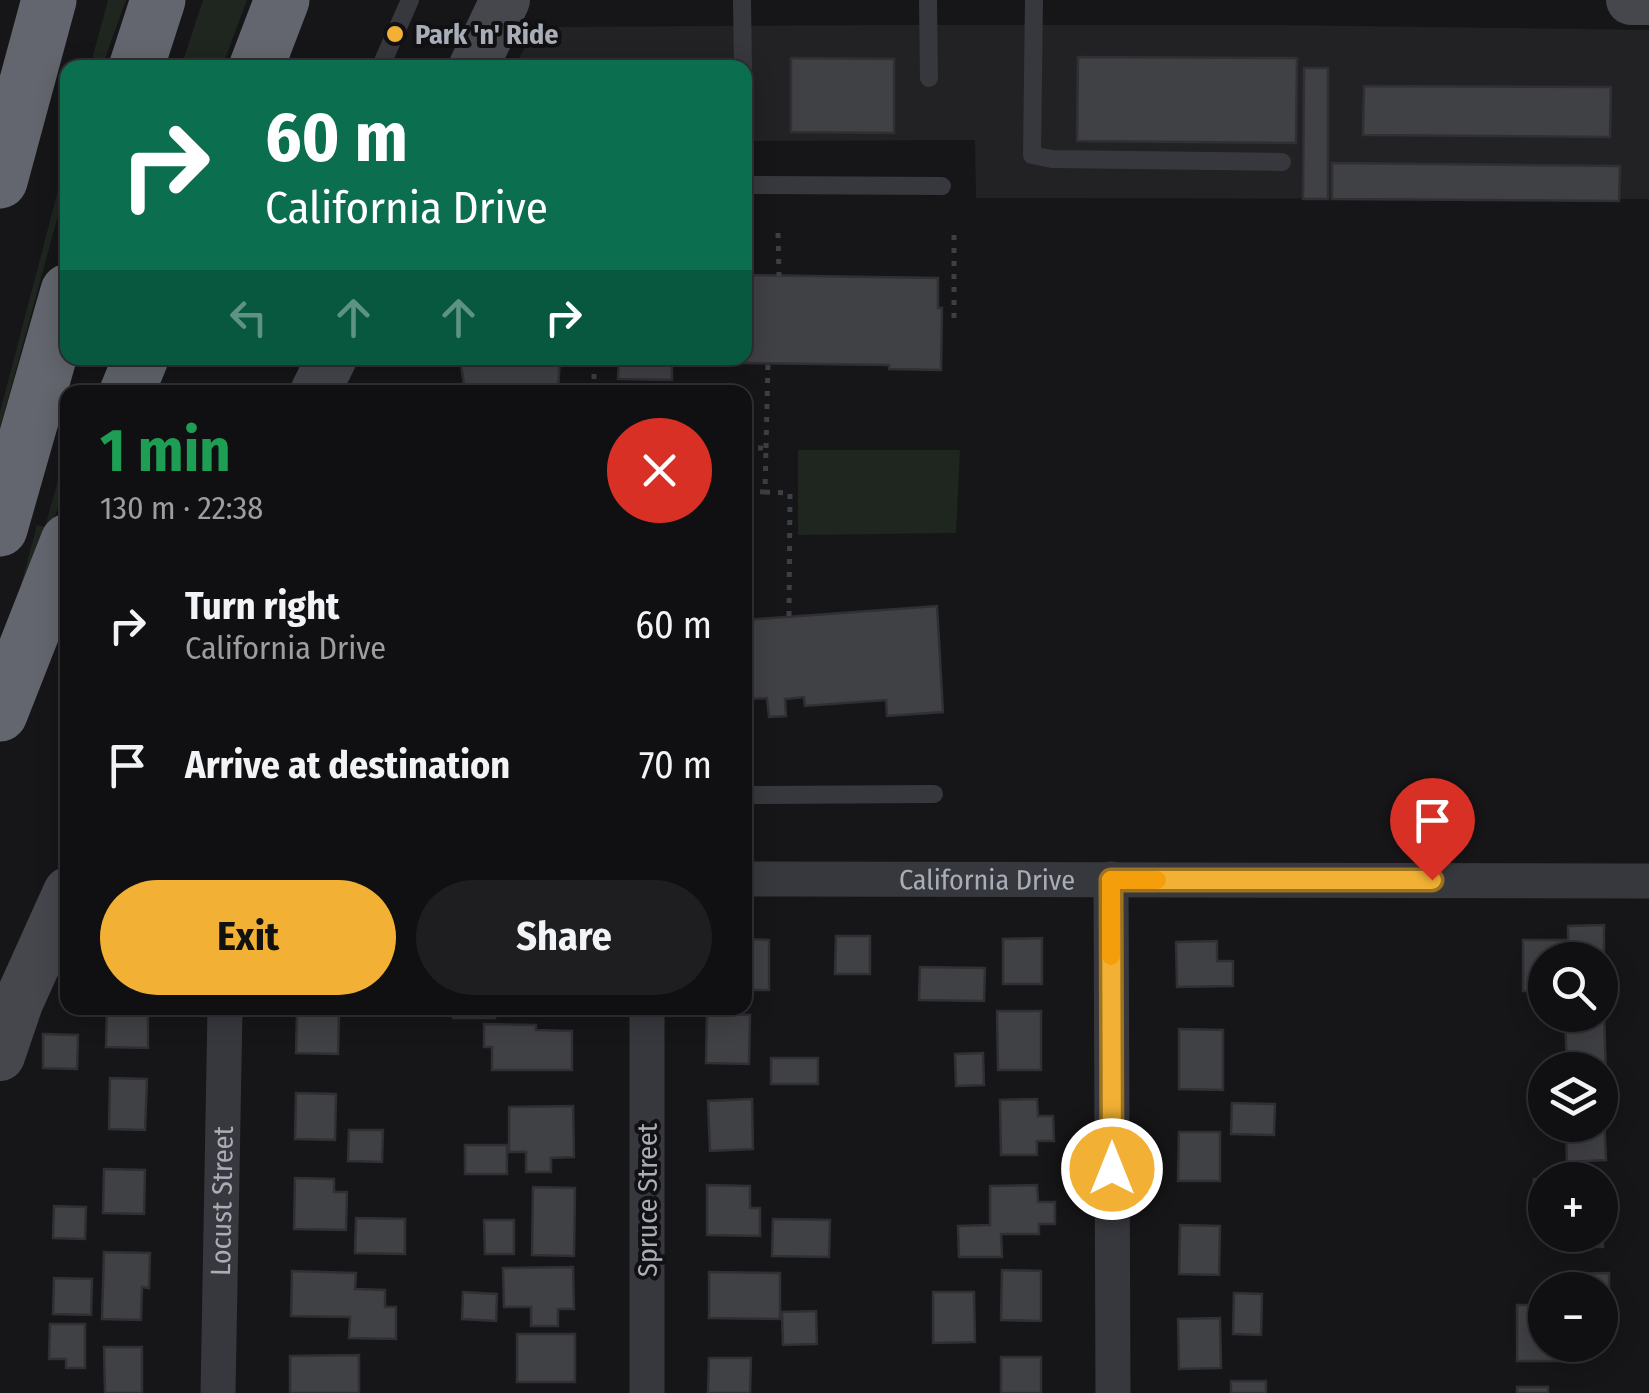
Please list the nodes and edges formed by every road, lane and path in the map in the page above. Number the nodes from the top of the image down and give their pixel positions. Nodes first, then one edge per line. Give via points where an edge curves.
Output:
1 (48, 0) edge
2 (158, 0) edge
3 (282, 0) edge
4 (410, 0) edge
5 (505, 0) edge
6 (742, 0) edge
7 (928, 0) edge
8 (1034, 0) edge
9 (1631, 0) edge
10 (1649, 0) edge
11 (139, 60) edge
12 (259, 60) edge
13 (384, 60) edge
14 (477, 60) edge
15 (743, 60) edge
16 (930, 78) dead end
17 (1282, 162) dead end
18 (0, 180) edge
19 (752, 185) edge
20 (942, 186) dead end
21 (778, 233) dead end
22 (954, 234) dead end
23 (779, 276) dead end
24 (954, 318) dead end
25 (60, 319) edge
26 (768, 364) dead end
27 (752, 448) edge
28 (766, 448) junction
29 (752, 491) edge
30 (765, 492) junction
31 (0, 528) edge
32 (60, 560) edge
33 (789, 617) dead end
34 (0, 714) edge
35 (934, 794) dead end
36 (752, 795) edge
37 (752, 880) edge
38 (1111, 880) junction
39 (1649, 881) edge
40 (60, 910) edge
41 (225, 1015) edge
42 (647, 1015) edge
43 (0, 1056) edge
44 (218, 1393) edge
45 (647, 1393) edge
46 (1113, 1393) edge

1 - 18 highway
2 - 11 highway
3 - 12 highway
4 - 13 lane
5 - 14 street
6 - 15 lane
7 - 16 lane
8 - 17 lane via 1032,155
9 - 10 street
19 - 20 lane
21 - 23 path
22 - 24 path
25 - 31 highway
26 - 28 path
27 - 28 path
28 - 30 path
29 - 30 path
30 - 33 path via 790,493
32 - 34 highway
35 - 36 lane
37 - 38 street, California Drive
38 - 39 street, California Drive
38 - 46 street
40 - 43 street
41 - 44 street, Locust Street
42 - 45 street, Spruce Street

